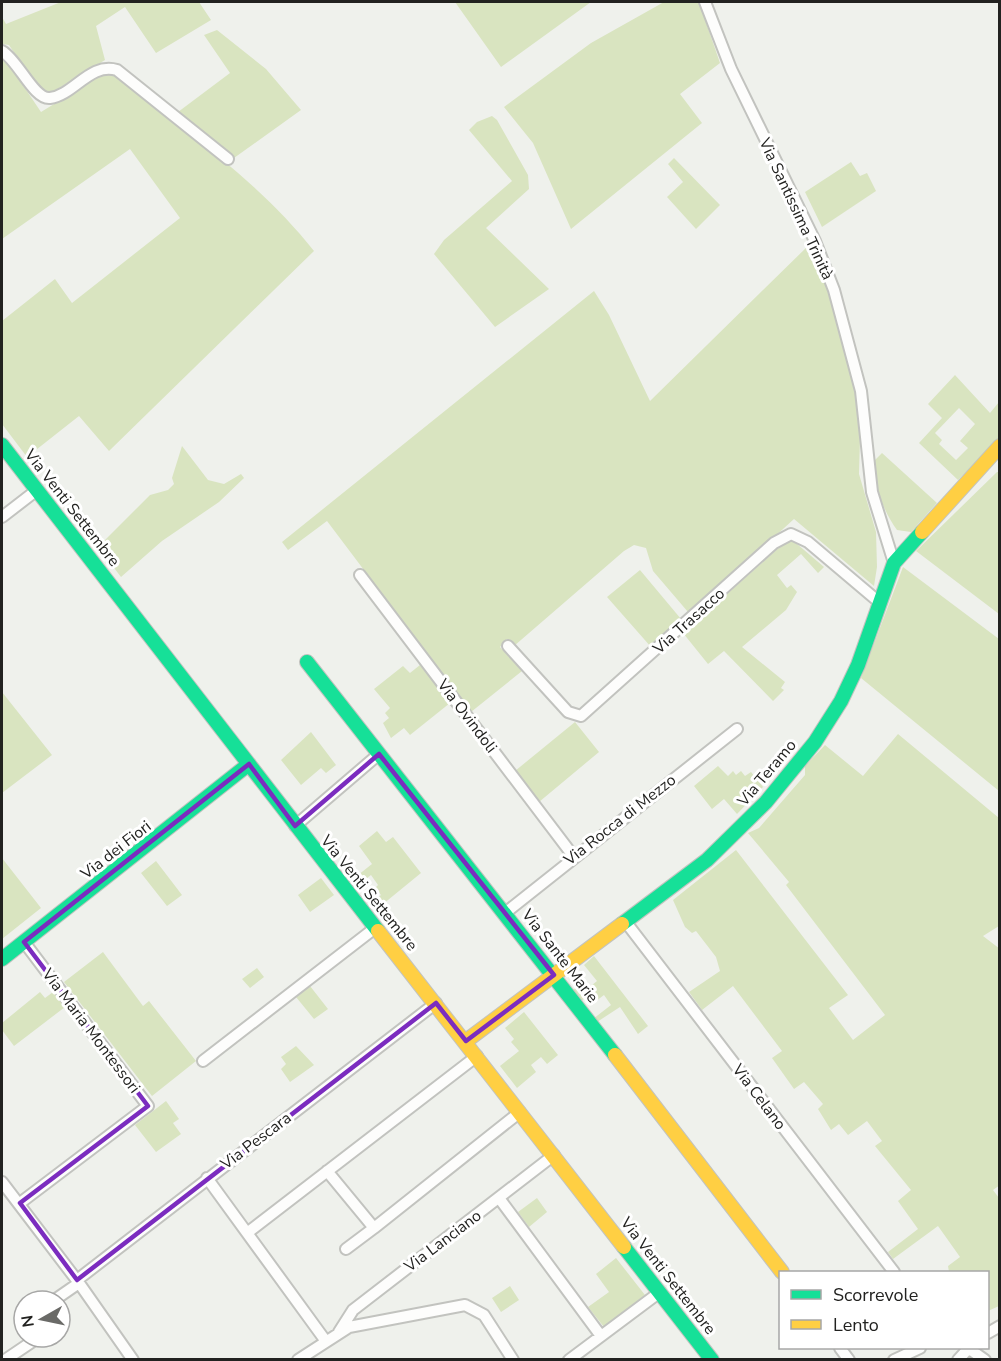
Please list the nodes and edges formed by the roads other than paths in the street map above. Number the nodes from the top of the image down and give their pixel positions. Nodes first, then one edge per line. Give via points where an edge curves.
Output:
1 (705, 2) edge
2 (2, 51) edge
3 (228, 159) dead end
4 (2, 446) edge
5 (998, 451) edge
6 (37, 490) junction
7 (2, 517) edge
8 (894, 563) junction
9 (360, 575) dead end
10 (879, 602) junction
11 (508, 646) dead end
12 (308, 662) dead end
13 (737, 729) dead end
14 (379, 754) junction
15 (249, 764) junction
16 (295, 826) junction
17 (574, 856) junction
18 (505, 913) junction
19 (625, 921) junction
20 (375, 928) junction
21 (24, 942) junction
22 (2, 959) edge
23 (554, 975) junction
24 (436, 1003) junction
25 (466, 1041) junction
26 (477, 1056) junction
27 (203, 1061) dead end
28 (520, 1112) junction
29 (554, 1155) junction
30 (327, 1171) junction
31 (207, 1178) junction
32 (2, 1182) edge
33 (499, 1198) junction
34 (20, 1203) junction
35 (374, 1228) junction
36 (247, 1233) junction
37 (346, 1249) dead end
38 (781, 1271) edge
39 (893, 1271) edge
40 (78, 1281) junction
41 (68, 1289) edge
42 (660, 1292) junction
43 (339, 1332) junction
44 (602, 1336) junction
45 (325, 1340) junction
46 (20, 1349) edge
47 (916, 1349) edge
48 (970, 1349) edge
49 (5, 1359) edge
50 (133, 1359) edge
51 (298, 1359) edge
52 (513, 1359) edge
53 (569, 1359) edge
54 (712, 1359) edge
55 (894, 1359) edge
56 (985, 1359) edge

1 - 8 street, Via Santissima Trinità via 730,69 815,241 834,290 861,391 872,492
2 - 3 street via 39,95 46,98 96,72 117,70
4 - 6 street, Via Venti Settembre
5 - 8 street, Via Teramo
6 - 7 street
6 - 15 street, Via Venti Settembre
8 - 10 street, Via Teramo
9 - 17 street, Via Ovindoli
10 - 11 street, Via Trasacco via 808,542 791,534 774,543 582,716 568,712
10 - 19 street, Via Teramo via 842,701 781,784 707,860
12 - 14 street, Via Sante Marie
13 - 17 street, Via Rocca di Mezzo
14 - 16 street
14 - 18 street, Via Sante Marie
15 - 16 street, Via Venti Settembre
15 - 21 street, Via dei Fiori
16 - 20 street, Via Venti Settembre
17 - 18 street, Via Rocca di Mezzo
18 - 23 street, Via Sante Marie
19 - 23 street, Via Teramo
19 - 39 street, Via Celano
20 - 24 street, Via Venti Settembre
20 - 27 street
21 - 22 street, Via dei Fiori
21 - 34 street, Via Maria Montessori via 148,1106
23 - 25 street, Via Teramo
23 - 38 street, Via Sante Marie
24 - 25 street, Via Venti Settembre
24 - 31 street, Via Pescara
25 - 26 street, Via Venti Settembre
26 - 28 street, Via Venti Settembre
26 - 30 street
28 - 29 street, Via Venti Settembre
28 - 35 street
29 - 33 street, Via Lanciano
29 - 42 street, Via Venti Settembre
30 - 35 street
30 - 36 street
31 - 36 street
31 - 40 street, Via Pescara
32 - 34 street
33 - 43 street, Via Lanciano via 353,1310
33 - 44 street
34 - 40 street
35 - 37 street
36 - 45 street
40 - 41 street, Via Pescara
40 - 50 street
42 - 44 street
42 - 54 street, Via Venti Settembre
43 - 45 street
43 - 52 street via 359,1324 471,1306 489,1321
44 - 53 street
45 - 51 street
46 - 49 street
47 - 55 street
48 - 56 street

